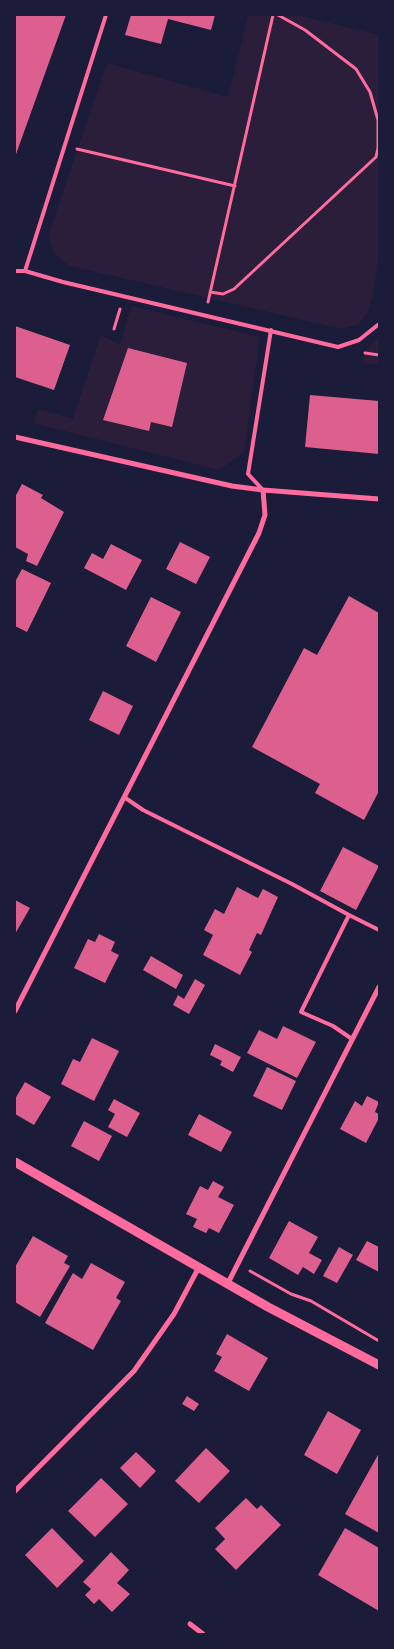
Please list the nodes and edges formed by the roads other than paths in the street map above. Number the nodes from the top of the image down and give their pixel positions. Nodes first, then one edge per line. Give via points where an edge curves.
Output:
1 (106, 15) edge
2 (15, 271) edge
3 (24, 271) junction
4 (379, 324) edge
5 (271, 330) junction
6 (15, 437) edge
7 (263, 490) junction
8 (379, 499) edge
9 (124, 797) junction
10 (349, 915) junction
11 (379, 930) edge
12 (379, 987) edge
13 (15, 1011) edge
14 (352, 1039) junction
15 (15, 1162) edge
16 (199, 1267) junction
17 (228, 1283) junction
18 (379, 1365) edge
19 (15, 1491) edge
20 (190, 1624) dead end
21 (203, 1634) edge

1 - 3 lane
2 - 3 lane
3 - 5 lane
4 - 5 lane via 360,340 338,347
5 - 7 lane via 248,474
6 - 7 street via 232,486
7 - 8 street
7 - 9 street via 265,515 259,533
9 - 10 lane via 143,810
9 - 13 street
10 - 11 lane
10 - 14 lane via 301,1012 333,1026
12 - 14 street
14 - 17 street
15 - 16 street
16 - 17 street
16 - 19 street via 174,1314 134,1370
17 - 18 street
20 - 21 street

